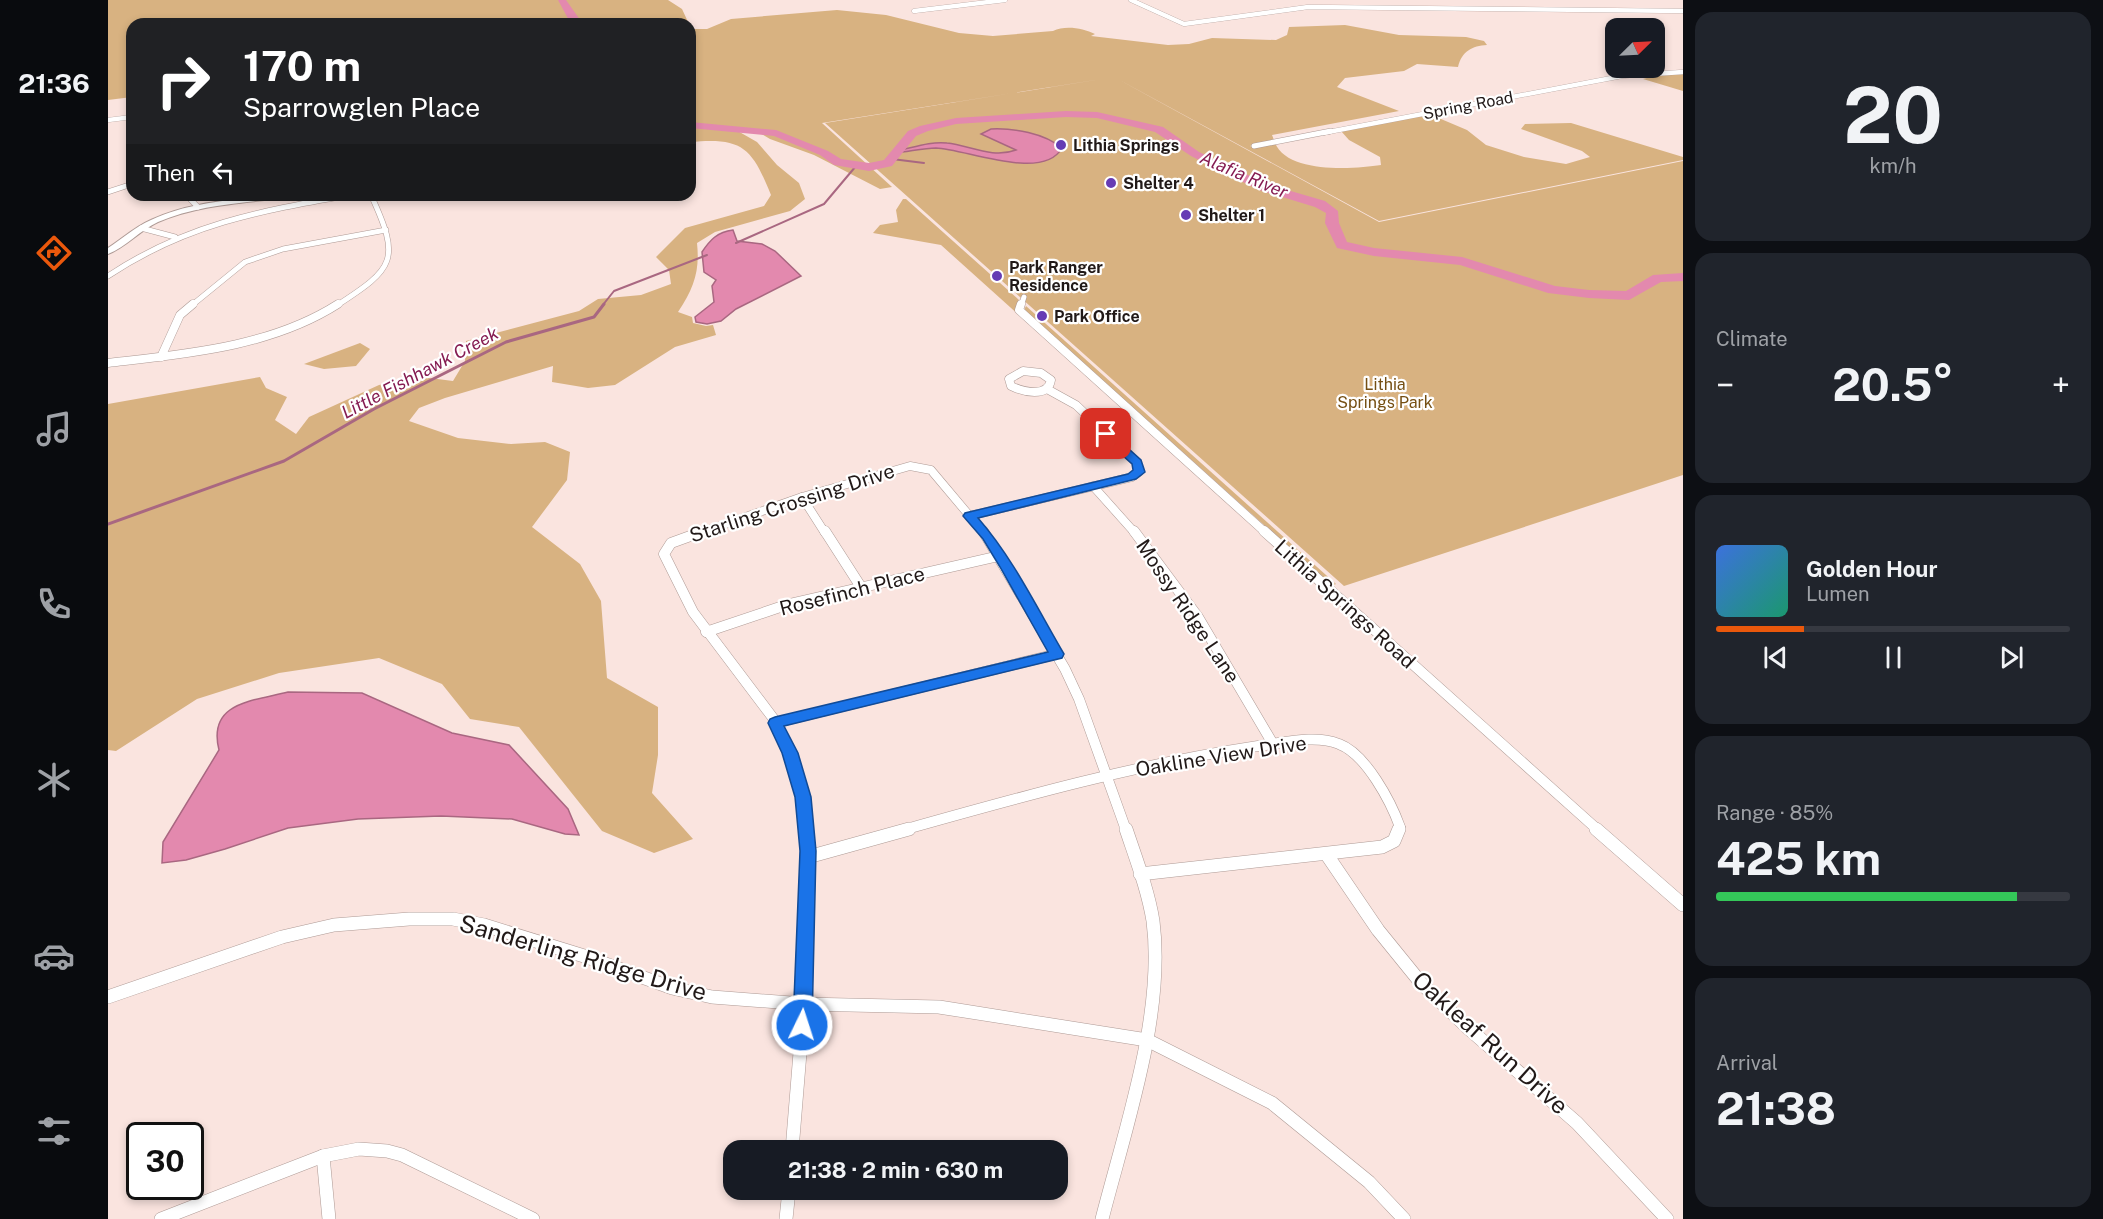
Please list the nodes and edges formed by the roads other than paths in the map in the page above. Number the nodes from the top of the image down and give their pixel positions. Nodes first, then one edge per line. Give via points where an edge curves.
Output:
1 (1005, 0) edge
2 (1131, 0) edge
3 (914, 11) dead end
4 (1683, 11) edge
5 (1683, 72) edge
6 (126, 118) edge
7 (108, 120) edge
8 (1254, 146) dead end
9 (126, 186) edge
10 (108, 192) edge
11 (192, 201) edge
12 (244, 201) edge
13 (318, 201) edge
14 (374, 201) edge
15 (198, 207) junction
16 (141, 228) junction
17 (386, 230) junction
18 (175, 237) junction
19 (108, 252) edge
20 (108, 276) edge
21 (1024, 297) dead end
22 (161, 357) junction
23 (108, 363) edge
24 (1047, 389) junction
25 (1093, 486) junction
26 (802, 497) junction
27 (969, 516) junction
28 (999, 556) junction
29 (861, 587) junction
30 (706, 632) junction
31 (1057, 654) junction
32 (775, 723) junction
33 (1273, 744) junction
34 (1106, 775) junction
35 (1327, 855) junction
36 (808, 857) junction
37 (1140, 874) junction
38 (1683, 905) edge
39 (108, 997) edge
40 (108, 1004) edge
41 (804, 1004) junction
42 (1147, 1040) junction
43 (793, 1140) edge
44 (322, 1156) junction
45 (788, 1200) edge
46 (161, 1219) edge
47 (329, 1219) edge
48 (533, 1219) edge
49 (786, 1219) edge
50 (1102, 1219) edge
51 (1404, 1219) edge
52 (1667, 1219) edge

1 - 3 street
2 - 4 street via 1184,24 1317,7
5 - 8 street, Spring Road via 1622,76
6 - 7 street
9 - 10 street
11 - 15 street
12 - 15 street
13 - 18 street via 237,216
14 - 17 street
15 - 16 street
16 - 18 street
16 - 19 street
17 - 22 street via 283,249 245,262 180,315
17 - 22 street via 390,258 369,284 343,303 260,337
18 - 20 street
21 - 38 street, Lithia Springs Road via 1019,310
22 - 23 street
24 - 24 street via 1051,380 1038,372 1020,371 1009,379 1011,386 1022,391
24 - 25 street via 1076,405 1137,463 1139,472 1132,477
25 - 27 street
25 - 33 street, Mossy Ridge Lane via 1175,585 1211,637
26 - 27 street, Starling Crossing Drive via 884,472 923,467 931,470
26 - 29 street
26 - 30 street, Starling Crossing Drive via 671,543 664,554
27 - 28 street, Starling Crossing Drive
28 - 29 street, Rosefinch Place
28 - 31 street, Starling Crossing Drive
29 - 30 street, Rosefinch Place via 789,604
30 - 32 street, Starling Crossing Drive
31 - 32 street
31 - 34 street, Starling Crossing Drive via 1079,699
32 - 36 street, Starling Crossing Drive via 790,753 803,797
33 - 34 street, Oakline View Drive
33 - 35 street, Oakline View Drive via 1328,741 1347,746 1368,769 1398,821 1397,837 1389,844
34 - 36 street, Oakline View Drive
34 - 37 street, Starling Crossing Drive
35 - 37 street, Oakline View Drive
35 - 52 street, Oakleaf Run Drive via 1366,917 1415,976 1474,1035 1564,1111
36 - 41 street, Starling Crossing Drive
37 - 42 street, Starling Crossing Drive via 1153,924 1155,962
39 - 40 street
39 - 41 street, Sanderling Ridge Drive via 282,937 334,925 442,919 484,924 672,988 712,997
41 - 42 street, Sanderling Ridge Drive via 939,1007
41 - 43 street, Starling Crossing Drive
42 - 50 street, Starling Crossing Drive
42 - 51 street, Sanderling Ridge Drive via 1272,1103 1369,1182
44 - 46 street
44 - 47 street
44 - 48 street via 359,1149 387,1150
45 - 49 street

